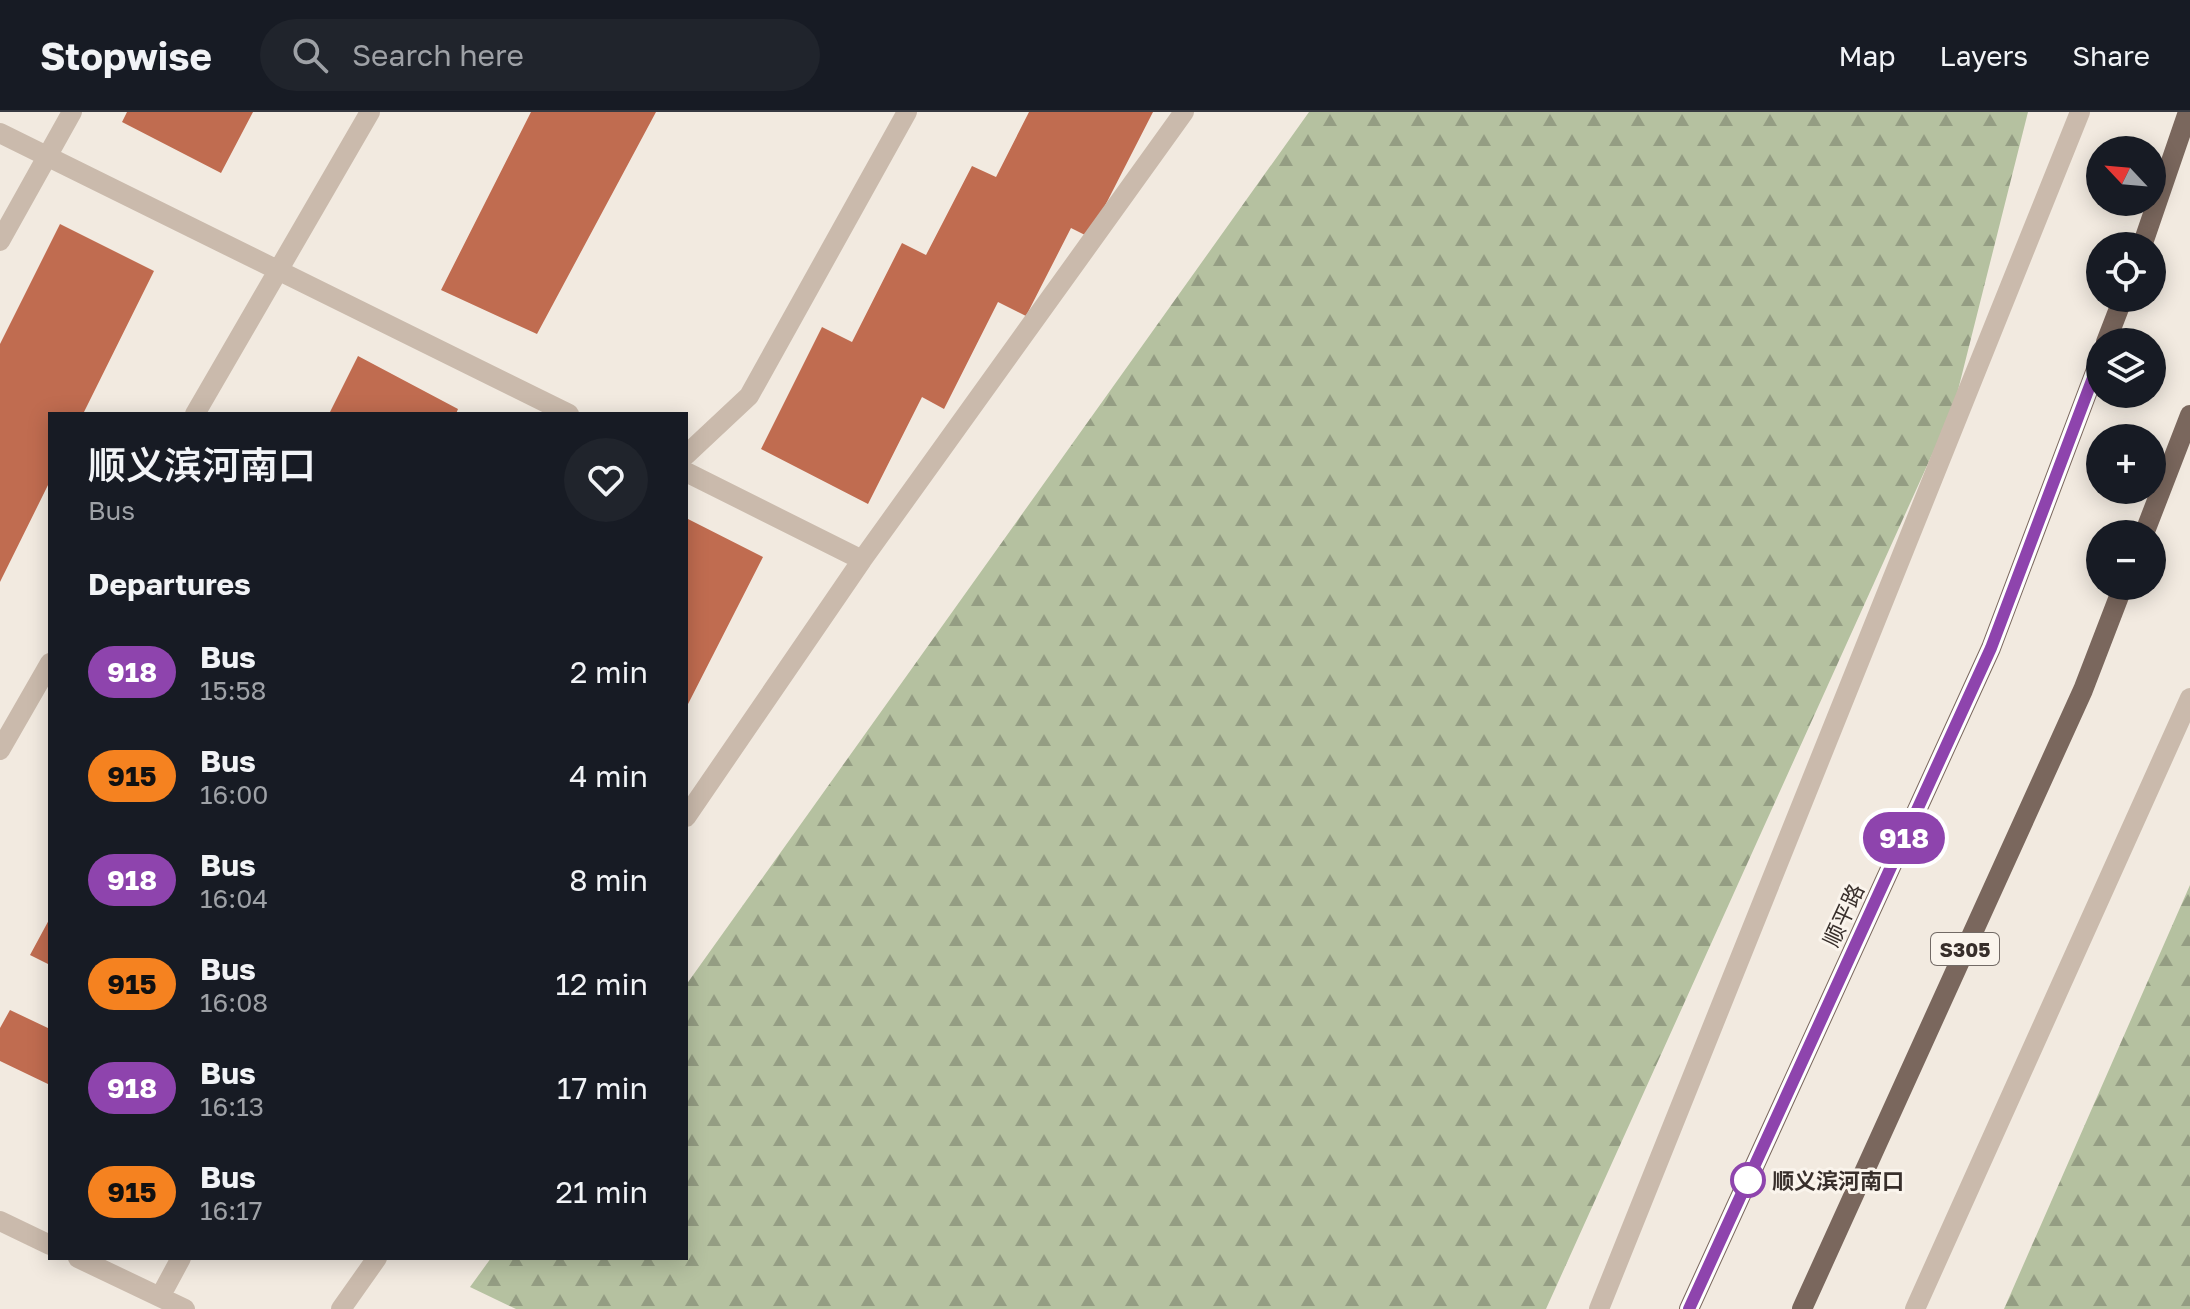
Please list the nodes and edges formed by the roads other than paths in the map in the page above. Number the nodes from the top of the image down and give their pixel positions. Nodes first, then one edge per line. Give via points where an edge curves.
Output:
1 (72, 112) edge
2 (370, 112) edge
3 (907, 112) edge
4 (1184, 112) edge
5 (2080, 112) edge
6 (2188, 112) edge
7 (0, 133) edge
8 (48, 156) junction
9 (2147, 232) edge
10 (0, 241) edge
11 (279, 269) junction
12 (2086, 396) edge
13 (196, 412) edge
14 (565, 412) edge
15 (2190, 415) edge
16 (688, 453) edge
17 (688, 473) edge
18 (2149, 520) edge
19 (862, 560) junction
20 (2118, 600) edge
21 (48, 666) edge
22 (2190, 698) edge
23 (0, 750) edge
24 (688, 814) edge
25 (0, 1221) edge
26 (48, 1244) edge
27 (82, 1260) edge
28 (180, 1260) edge
29 (376, 1260) edge
30 (160, 1297) junction
31 (185, 1309) edge
32 (341, 1309) edge
33 (1599, 1309) edge
34 (1689, 1309) edge
35 (1802, 1309) edge
36 (1915, 1309) edge

1 - 8 street
2 - 11 street
3 - 16 street via 749,396
4 - 19 street
5 - 33 street
6 - 9 main road
7 - 8 street
8 - 10 street
8 - 11 street
11 - 13 street
11 - 14 street
12 - 34 main road, 顺平路 via 1991,648
15 - 18 main road
17 - 19 street
19 - 24 street
20 - 35 main road, S305 via 2083,690
21 - 23 street
22 - 36 street
25 - 26 street
27 - 30 street
28 - 30 street
29 - 32 street
30 - 31 street

